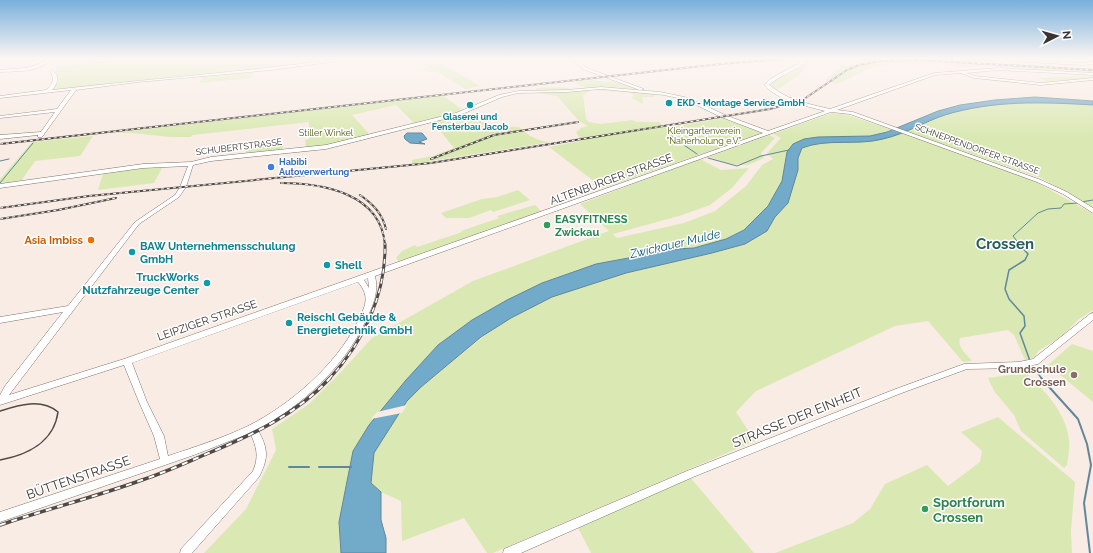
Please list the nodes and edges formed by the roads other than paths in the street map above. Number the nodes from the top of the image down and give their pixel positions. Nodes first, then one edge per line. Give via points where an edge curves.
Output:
1 (54, 85) edge
2 (116, 85) edge
3 (631, 85) edge
4 (766, 85) edge
5 (903, 85) edge
6 (74, 89) junction
7 (48, 92) junction
8 (664, 94) junction
9 (0, 97) edge
10 (847, 105) junction
11 (57, 110) junction
12 (832, 111) junction
13 (851, 113) junction
14 (0, 117) edge
15 (768, 134) junction
16 (0, 137) edge
17 (191, 164) junction
18 (0, 186) edge
19 (1093, 211) edge
20 (420, 258) joint
21 (370, 275) junction
22 (359, 279) junction
23 (369, 305) junction
24 (71, 308) junction
25 (1093, 316) edge
26 (0, 320) edge
27 (127, 361) junction
28 (1, 401) edge
29 (252, 428) junction
30 (165, 461) junction
31 (0, 517) edge
32 (185, 553) edge
33 (508, 553) edge

1 - 7 street
2 - 6 street
3 - 8 street
4 - 12 street via 776,94
5 - 10 street, ALTENBURGER STRASSE
6 - 7 street
6 - 11 street
7 - 9 street
8 - 15 street via 687,99
8 - 17 street, SCHUBERTSTRASSE via 601,88 518,92 501,96 458,114 326,147 211,159
10 - 12 street, ALTENBURGER STRASSE
10 - 13 street
11 - 14 street
11 - 16 street via 41,134
12 - 13 street, SCHNEPPENDORFER STRASSE
12 - 15 street, ALTENBURGER STRASSE
13 - 19 street, SCHNEPPENDORFER STRASSE via 1039,181 1065,193
15 - 20 street, ALTENBURGER STRASSE
17 - 18 street, SCHUBERTSTRASSE via 143,166
17 - 24 street, SCHUBERTSTRASSE via 177,196 136,223
20 - 21 street, LEIPZIGER STRASSE
21 - 22 street, LEIPZIGER STRASSE
21 - 23 street, BÜTTENSTRASSE via 374,291
22 - 23 street via 369,292
22 - 27 street, LEIPZIGER STRASSE
23 - 29 street, BÜTTENSTRASSE via 359,329 344,353 324,375 301,396
24 - 26 street
24 - 28 street, SCHUBERTSTRASSE via 8,388
25 - 33 street, STRASSE DER EINHEIT via 1031,363 967,366 690,474
27 - 28 street, LEIPZIGER STRASSE
27 - 30 street via 159,436
29 - 30 street, BÜTTENSTRASSE
29 - 32 street via 264,453 262,463 256,474
30 - 31 street, BÜTTENSTRASSE

